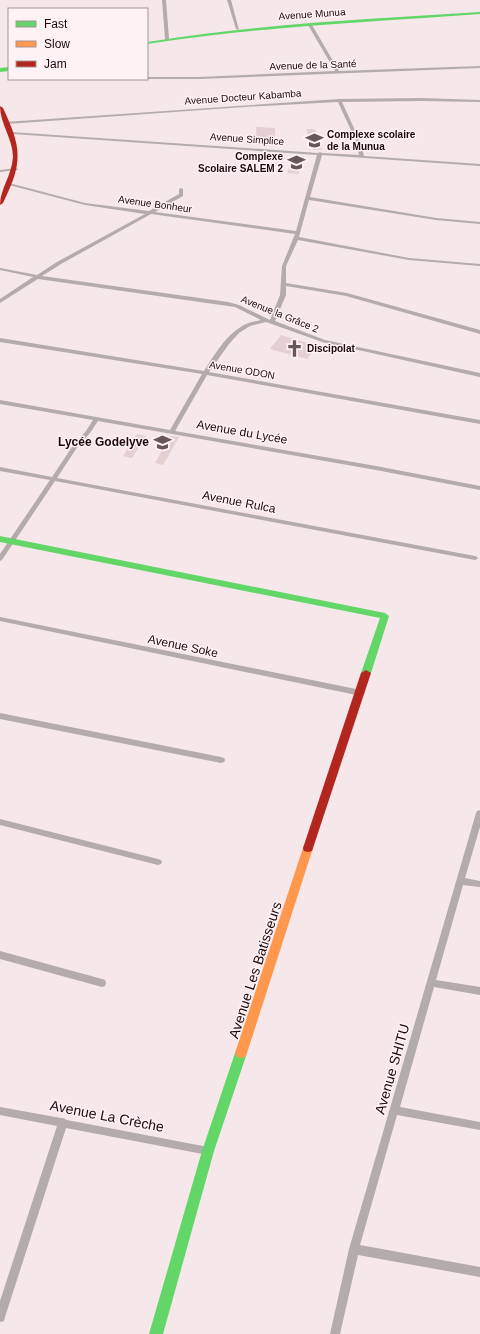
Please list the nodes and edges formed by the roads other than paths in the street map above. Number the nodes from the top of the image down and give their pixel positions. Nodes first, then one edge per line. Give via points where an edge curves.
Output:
1 (164, 0) edge
2 (230, 0) edge
3 (480, 13) edge
4 (310, 25) junction
5 (238, 29) junction
6 (167, 39) junction
7 (148, 43) edge
8 (480, 67) edge
9 (338, 73) junction
10 (148, 78) edge
11 (340, 100) junction
12 (480, 101) edge
13 (0, 108) edge
14 (7, 123) junction
15 (12, 133) junction
16 (320, 154) junction
17 (362, 157) junction
18 (480, 165) edge
19 (16, 169) junction
20 (0, 171) edge
21 (12, 184) junction
22 (181, 189) dead end
23 (308, 198) junction
24 (0, 203) edge
25 (152, 212) junction
26 (480, 223) edge
27 (297, 236) junction
28 (480, 265) edge
29 (0, 269) edge
30 (37, 277) junction
31 (284, 284) junction
32 (0, 300) edge
33 (266, 320) junction
34 (272, 322) junction
35 (480, 332) edge
36 (0, 340) edge
37 (207, 373) junction
38 (480, 376) edge
39 (0, 402) edge
40 (97, 419) junction
41 (480, 422) edge
42 (172, 431) junction
43 (0, 469) edge
44 (53, 479) junction
45 (480, 488) edge
46 (0, 539) edge
47 (12, 542) junction
48 (474, 558) dead end
49 (0, 559) edge
50 (0, 620) edge
51 (361, 693) junction
52 (0, 716) edge
53 (220, 760) dead end
54 (480, 812) edge
55 (0, 822) edge
56 (158, 862) dead end
57 (461, 881) junction
58 (480, 884) edge
59 (0, 955) edge
60 (102, 983) dead end
61 (431, 983) junction
62 (480, 991) edge
63 (0, 1110) edge
64 (395, 1110) junction
65 (64, 1122) junction
66 (480, 1126) edge
67 (208, 1151) junction
68 (354, 1248) junction
69 (480, 1272) edge
70 (0, 1318) edge
71 (156, 1334) edge
72 (335, 1334) edge

1 - 6 street
2 - 5 street
3 - 4 street, Avenue Munua
4 - 5 street, Avenue Munua
4 - 9 street
5 - 6 street, Avenue Munua
6 - 7 street, Avenue Munua
8 - 9 street, Avenue de la Santé
9 - 10 street, Avenue de la Santé
11 - 12 street, Avenue Docteur Kabamba via 413,98
11 - 14 street, Avenue Docteur Kabamba
11 - 17 street
13 - 14 street
14 - 15 street
15 - 16 street, Avenue Simplice
15 - 19 street via 17,154
16 - 17 street, Avenue Simplice
16 - 23 street
17 - 18 street, Avenue Simplice
19 - 20 street
19 - 21 street
21 - 24 street
21 - 25 street, Avenue Bonheur via 85,204
22 - 25 street via 181,194
23 - 26 street via 436,219
23 - 27 street
25 - 27 street, Avenue Bonheur
25 - 30 street
27 - 28 street, Avenue Bonheur via 409,259
27 - 31 street via 284,266
29 - 30 street, Avenue la Grâce 2
30 - 32 street
30 - 33 street, Avenue la Grâce 2 via 228,304
31 - 34 street via 280,306
31 - 35 street via 347,295
33 - 34 street, Avenue la Grâce 2
33 - 37 street via 248,325 235,334 222,348
34 - 38 street, Avenue la Grâce 2 via 347,347
36 - 37 street, Avenue ODON
37 - 41 street, Avenue ODON
37 - 42 street
39 - 40 street, Avenue du Lycée
40 - 42 street, Avenue du Lycée
40 - 44 street
42 - 45 street, Avenue du Lycée
43 - 44 street, Avenue Rulca
44 - 47 street
44 - 48 street, Avenue Rulca
46 - 47 street
47 - 49 street
47 - 51 street, Avenue Les Batisseurs via 385,616
50 - 51 street, Avenue Soke
51 - 67 street, Avenue Les Batisseurs
52 - 53 street
54 - 57 street, Avenue SHITU
55 - 56 street
57 - 58 street
57 - 61 street, Avenue SHITU
59 - 60 street
61 - 62 street
61 - 64 street, Avenue SHITU
63 - 65 street, Avenue La Crèche
64 - 66 street
64 - 68 street, Avenue SHITU
65 - 67 street, Avenue La Crèche
65 - 70 street
67 - 71 street, Avenue Les Batisseurs
68 - 69 street
68 - 72 street, Avenue SHITU

